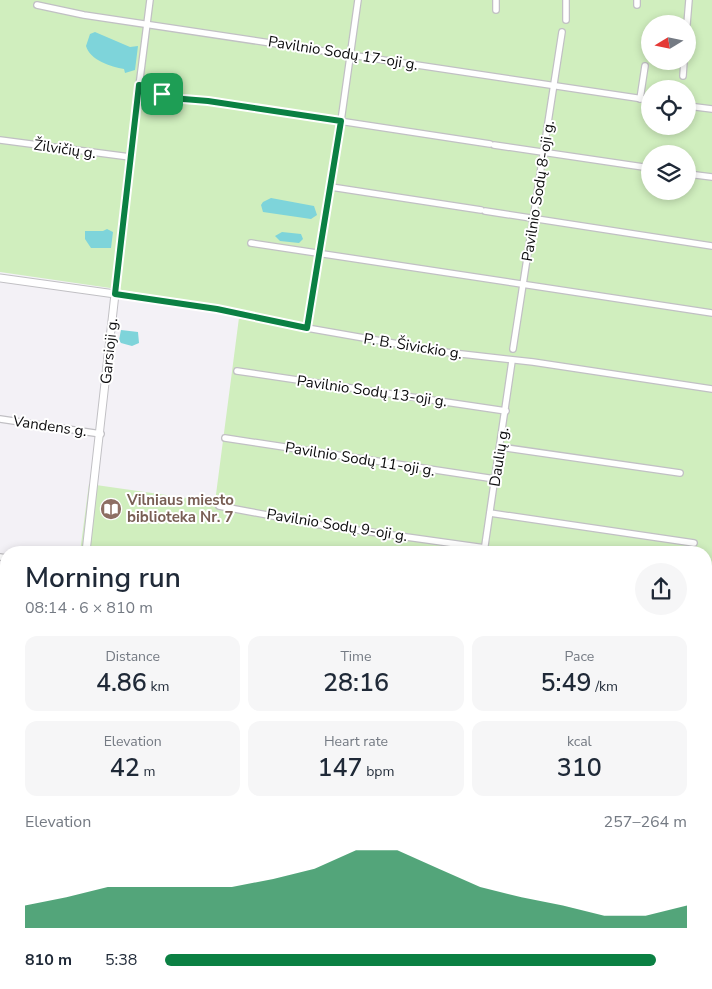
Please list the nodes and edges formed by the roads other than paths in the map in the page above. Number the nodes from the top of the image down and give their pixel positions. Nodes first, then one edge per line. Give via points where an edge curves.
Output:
1 (150, 0) edge
2 (358, 0) edge
3 (496, 0) edge
4 (566, 0) edge
5 (689, 0) edge
6 (37, 5) dead end
7 (496, 10) dead end
8 (688, 15) edge
9 (566, 20) dead end
10 (147, 24) junction
11 (562, 32) dead end
12 (350, 54) junction
13 (644, 70) edge
14 (683, 70) edge
15 (683, 76) dead end
16 (139, 85) junction
17 (554, 86) junction
18 (640, 99) joint
19 (696, 107) edge
20 (712, 109) edge
21 (341, 121) junction
22 (0, 140) edge
23 (544, 152) junction
24 (130, 157) junction
25 (641, 167) edge
26 (696, 175) edge
27 (712, 178) edge
28 (331, 187) junction
29 (534, 219) junction
30 (251, 243) dead end
31 (712, 246) edge
32 (320, 253) junction
33 (0, 278) edge
34 (523, 284) junction
35 (115, 294) junction
36 (712, 313) edge
37 (307, 328) junction
38 (513, 349) dead end
39 (512, 361) junction
40 (237, 371) dead end
41 (712, 389) edge
42 (506, 411) junction
43 (0, 419) edge
44 (101, 434) junction
45 (225, 438) dead end
46 (500, 446) junction
47 (680, 473) dead end
48 (495, 479) junction
49 (219, 506) dead end
50 (490, 513) junction
51 (694, 543) dead end
52 (87, 546) edge
53 (458, 546) edge
54 (485, 546) edge

1 - 10 street, Garsioji g.
2 - 12 street
3 - 7 street
4 - 9 street
5 - 8 street
6 - 10 street, Pavilnio Sodų 17-oji g.
10 - 12 street, Pavilnio Sodų 17-oji g.
10 - 16 street, Garsioji g.
11 - 17 street, Pavilnio Sodų 8-oji g.
12 - 17 street, Pavilnio Sodų 17-oji g.
12 - 21 street
13 - 18 street
14 - 15 street
16 - 21 street via 152,87 171,98
16 - 24 street, Garsioji g.
17 - 18 street, Pavilnio Sodų 17-oji g.
17 - 23 street, Pavilnio Sodų 8-oji g.
19 - 20 street
21 - 23 street
21 - 28 street
22 - 24 street, Žilvičių g.
23 - 25 street
23 - 29 street, Pavilnio Sodų 8-oji g.
24 - 35 street, Garsioji g.
26 - 27 street
28 - 29 street
28 - 32 street
29 - 31 street
29 - 34 street, Pavilnio Sodų 8-oji g.
30 - 32 street
32 - 34 street
32 - 37 street
33 - 35 street
34 - 36 street
34 - 38 street, Pavilnio Sodų 8-oji g.
35 - 37 street, P. B. Šivickio g. via 217,309
35 - 44 street, Garsioji g.
37 - 39 street, P. B. Šivickio g.
39 - 41 street, P. B. Šivickio g.
39 - 42 street, Daulių g.
40 - 42 street, Pavilnio Sodų 13-oji g.
42 - 46 street, Daulių g.
43 - 44 street, Vandens g.
44 - 52 street, Garsioji g.
45 - 48 street, Pavilnio Sodų 11-oji g.
46 - 47 street
46 - 48 street, Daulių g.
48 - 50 street, Daulių g.
49 - 53 street, Pavilnio Sodų 9-oji g.
50 - 51 street
50 - 54 street, Daulių g.

